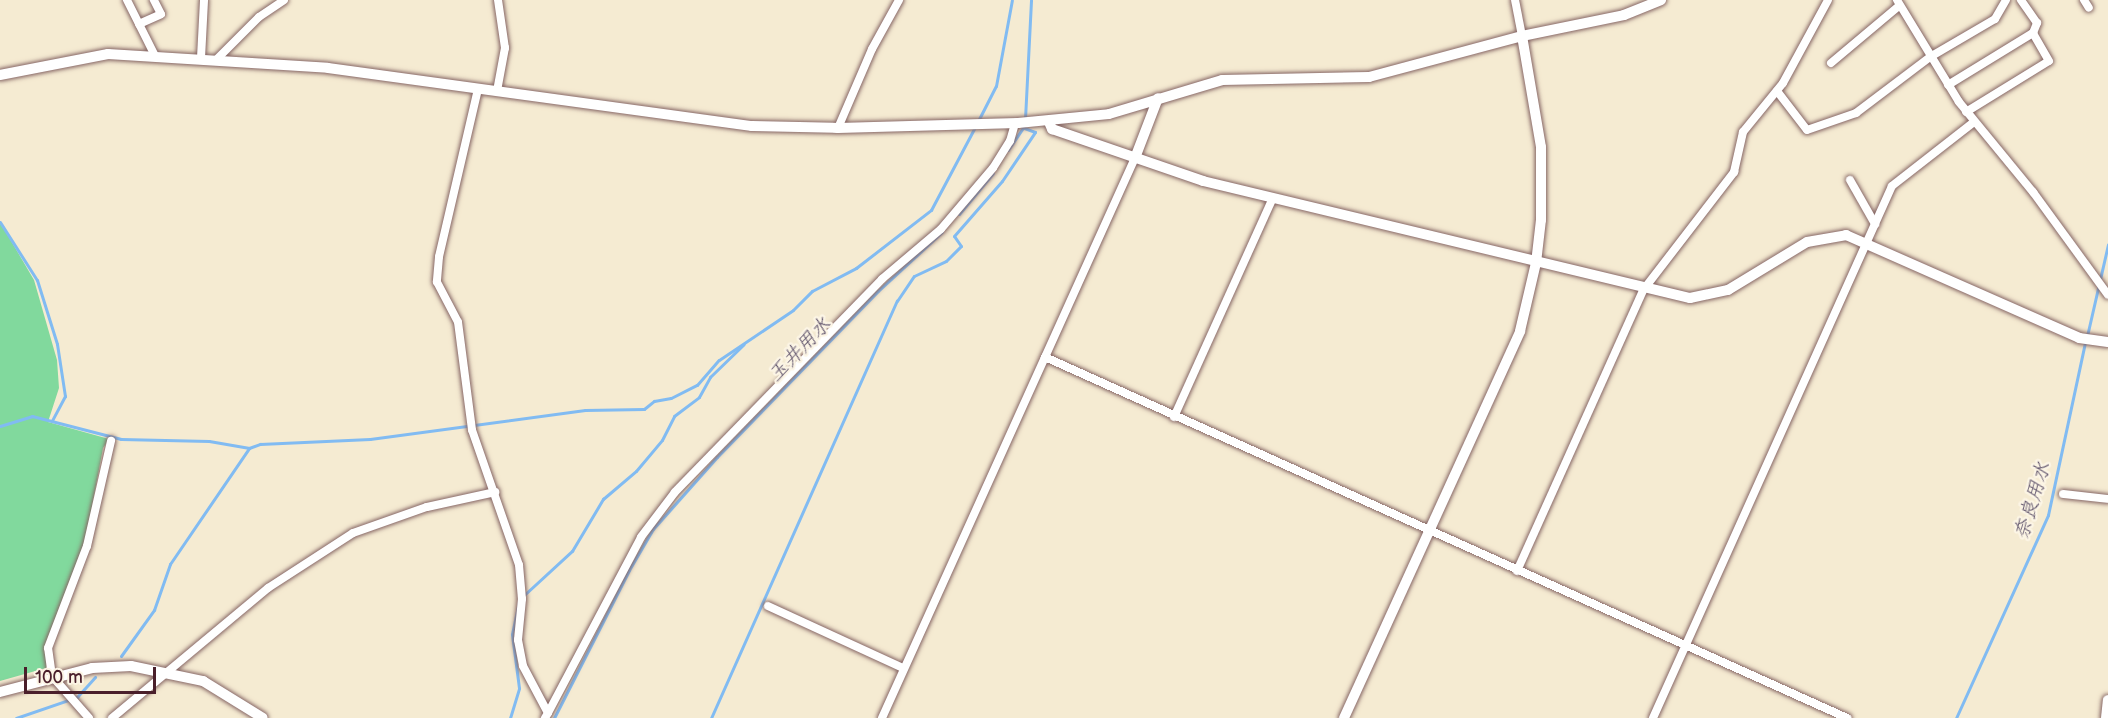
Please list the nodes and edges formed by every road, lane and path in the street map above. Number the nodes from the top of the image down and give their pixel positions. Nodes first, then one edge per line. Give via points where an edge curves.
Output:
1 (127, 0) edge
2 (154, 0) edge
3 (204, 0) edge
4 (284, 0) edge
5 (498, 0) edge
6 (899, 0) edge
7 (1515, 0) edge
8 (1661, 0) edge
9 (1828, 0) edge
10 (2006, 0) edge
11 (2021, 0) edge
12 (2084, 0) edge
13 (1898, 3) edge
14 (2089, 8) dead end
15 (139, 24) junction
16 (2033, 33) junction
17 (1522, 36) junction
18 (155, 56) junction
19 (1930, 57) junction
20 (201, 58) junction
21 (217, 59) junction
22 (1831, 63) dead end
23 (0, 75) edge
24 (1948, 85) junction
25 (478, 89) junction
26 (497, 91) junction
27 (1777, 91) junction
28 (1158, 98) junction
29 (1966, 112) junction
30 (1049, 122) junction
31 (1974, 122) junction
32 (1017, 123) junction
33 (838, 128) junction
34 (1135, 158) junction
35 (1850, 180) dead end
36 (1272, 200) junction
37 (1875, 224) junction
38 (1867, 242) junction
39 (1536, 263) junction
40 (1644, 289) junction
41 (2108, 295) edge
42 (2108, 342) edge
43 (1045, 357) junction
44 (1174, 417) junction
45 (111, 441) dead end
46 (495, 492) junction
47 (2063, 494) dead end
48 (2108, 499) edge
49 (1428, 530) junction
50 (1517, 571) junction
51 (768, 606) dead end
52 (1685, 646) junction
53 (903, 668) junction
54 (168, 671) junction
55 (52, 676) junction
56 (0, 692) edge
57 (2108, 700) edge
58 (546, 715) edge
59 (89, 718) edge
60 (112, 718) edge
61 (262, 718) edge
62 (882, 718) edge
63 (1344, 718) edge
64 (1653, 718) edge
65 (1847, 718) edge
66 (2106, 718) edge

1 - 15 street
2 - 15 street via 161,14
3 - 20 street
4 - 21 street via 259,17
5 - 26 street via 505,48
6 - 33 street via 872,49
7 - 17 street
8 - 17 street via 1624,15
9 - 27 street
10 - 19 street via 1995,19
11 - 16 street via 2037,23
12 - 14 street
13 - 19 street
13 - 22 street
15 - 18 street
16 - 24 street
16 - 29 street via 2049,61
17 - 28 street via 1369,77 1247,77
17 - 39 street via 1541,147 1541,220
18 - 20 street
18 - 23 street via 108,54
19 - 24 street
19 - 27 street via 1856,114 1807,130
20 - 21 street
21 - 25 street via 328,68
24 - 29 street
25 - 26 street
25 - 46 street via 439,257 437,282 458,322 469,418
26 - 33 street via 752,126
27 - 40 street via 1743,132 1734,172
28 - 30 street via 1109,114
28 - 34 street
29 - 31 street
30 - 32 street
30 - 34 street via 1052,129
31 - 37 street via 1893,186
31 - 41 street via 2033,192
32 - 33 street
32 - 58 street via 993,168 941,229 882,279 675,492 641,537
34 - 36 street
34 - 43 street
35 - 37 street
36 - 39 street
36 - 44 street
37 - 38 street
38 - 40 street via 1846,236 1807,242 1728,290 1704,298
38 - 42 street via 2080,338
38 - 52 street
39 - 40 street
39 - 49 street via 1520,331
40 - 50 street
43 - 44 street
43 - 53 street
44 - 49 street
45 - 55 street via 87,546 48,648
46 - 54 street via 427,507 353,533 268,588
46 - 58 street via 519,565 518,640 523,666
47 - 48 street
49 - 50 street
49 - 63 street
50 - 52 street
51 - 53 street
52 - 64 street
52 - 65 street
53 - 62 street
54 - 55 street via 131,666
54 - 60 street
54 - 61 street via 203,681
55 - 56 street
55 - 59 street
57 - 66 street

